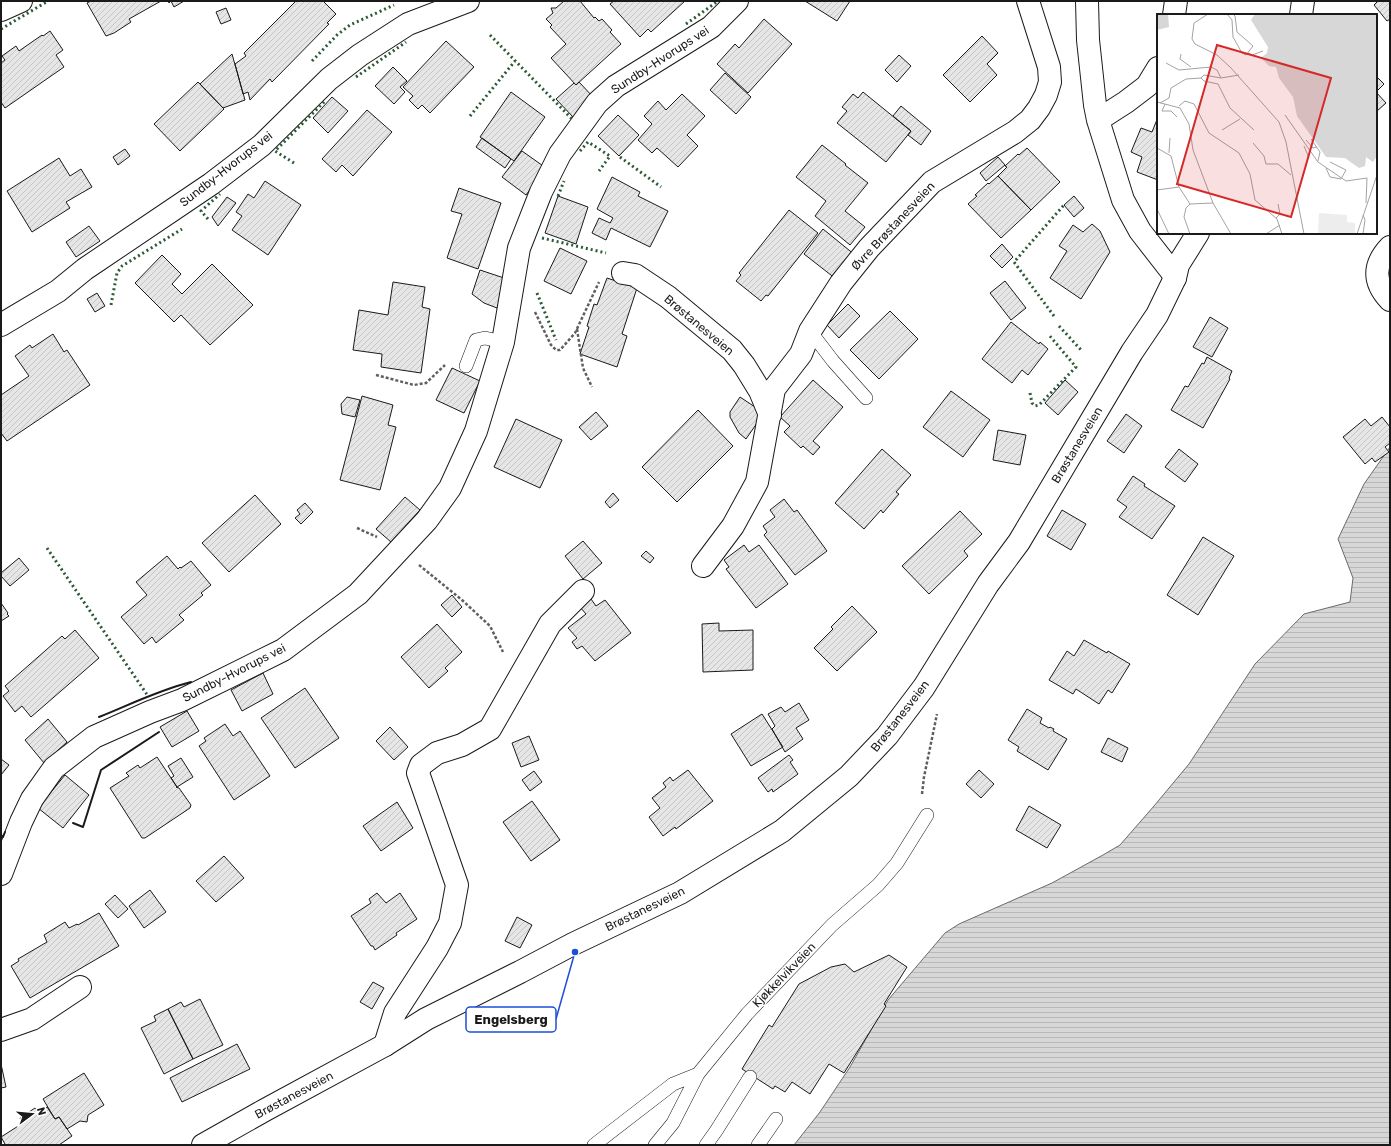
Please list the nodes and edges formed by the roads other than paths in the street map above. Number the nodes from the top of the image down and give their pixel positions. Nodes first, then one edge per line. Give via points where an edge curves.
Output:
1 (21, 1) edge
2 (468, 1) edge
3 (737, 1) edge
4 (1028, 1) edge
5 (1087, 1) edge
6 (1176, 1) edge
7 (1303, 1) edge
8 (1, 10) edge
9 (1174, 14) edge
10 (1301, 14) edge
11 (1157, 70) edge
12 (1098, 120) junction
13 (1197, 234) edge
14 (1390, 247) edge
15 (623, 273) road end
16 (1176, 278) junction
17 (1390, 300) edge
18 (1, 325) edge
19 (810, 331) junction
20 (502, 342) junction
21 (466, 366) dead end
22 (866, 398) dead end
23 (770, 416) junction
24 (703, 566) dead end
25 (583, 591) dead end
26 (927, 815) road end
27 (1, 874) edge
28 (80, 987) dead end
29 (1, 1030) edge
30 (385, 1045) junction
31 (698, 1074) junction
32 (750, 1077) dead end
33 (776, 1119) dead end
34 (203, 1145) edge
35 (594, 1145) edge
36 (655, 1145) edge
37 (706, 1145) edge
38 (758, 1145) edge

1 - 8 street
2 - 18 street, Sundby-Hvorups vei via 408,24 360,55 329,79 262,145 211,184 85,269 58,291
3 - 20 street, Sundby-Hvorups vei via 711,27 616,86 597,103 560,154 541,192 519,248
4 - 19 street, Øvre Brøstanesveien via 1049,67 1050,82 1039,108 1030,120 1015,132 932,182 869,248 841,283
5 - 12 street via 1088,40
6 - 9 street
7 - 10 street
11 - 12 street via 1147,86
12 - 16 street via 1123,200 1140,231
13 - 16 street, Brøstanesveien via 1178,265
14 - 17 street via 1383,254 1378,268 1378,281
15 - 23 street, Brøstanesveien via 635,275 668,297 732,350 760,391
16 - 30 street, Brøstanesveien via 1157,315 1132,352 1020,542 988,584 924,686 887,736 849,776 782,831 680,893 426,1019
19 - 22 lane via 832,361
19 - 23 street, Øvre Brøstanesveien via 800,354 774,389
20 - 21 lane via 485,338 476,340
20 - 27 street, Sundby-Hvorups vei via 476,431 450,488 427,520 398,552 358,594 283,650 182,700 94,737 54,768 32,800
23 - 24 street, Øvre Brøstanesveien via 757,482 733,526
25 - 30 street via 550,624 490,729 462,745 437,753 421,765 418,773 457,885 450,923 395,1013
26 - 31 lane, Kjøkkelvikveien via 897,863 878,885 832,925 747,1014
28 - 29 street via 32,1019
30 - 34 street, Brøstanesveien
31 - 35 lane via 672,1084
31 - 36 lane, Kjøkkelvikveien via 673,1123
32 - 37 lane
33 - 38 lane

